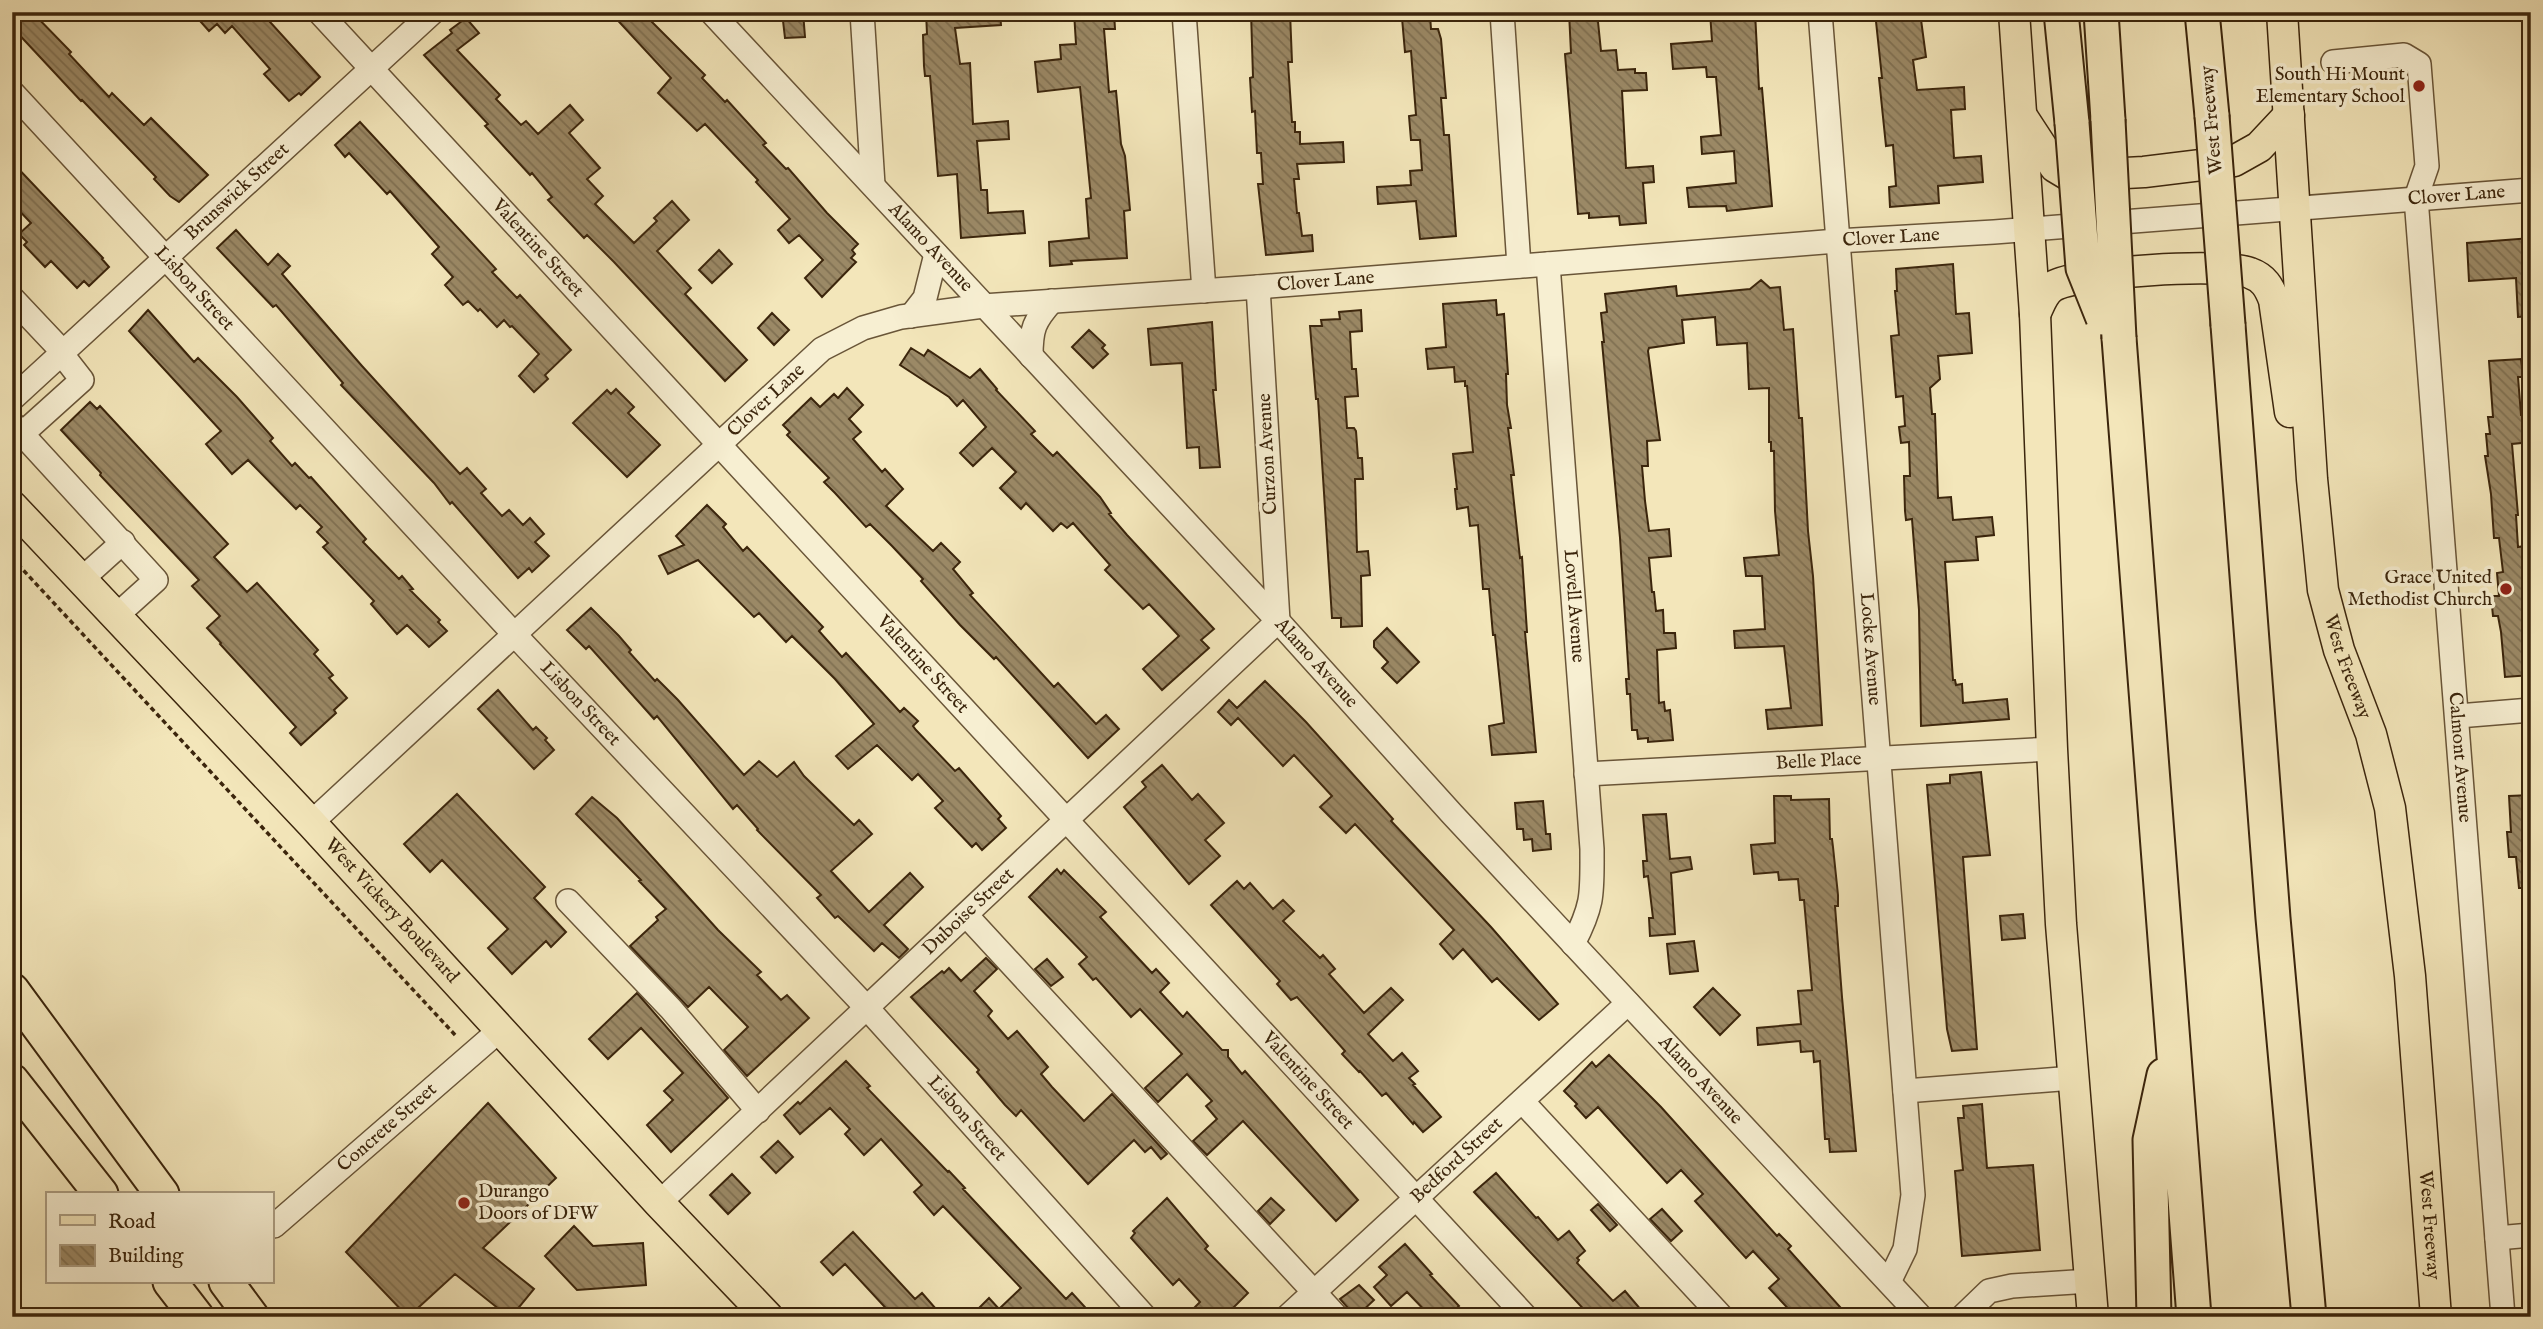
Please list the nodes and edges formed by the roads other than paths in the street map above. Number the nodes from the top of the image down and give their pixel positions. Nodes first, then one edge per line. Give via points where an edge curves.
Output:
1 (319, 12) edge
2 (433, 12) edge
3 (711, 12) edge
4 (862, 12) edge
5 (1184, 12) edge
6 (1502, 12) edge
7 (1820, 12) edge
8 (2014, 12) edge
9 (2061, 12) edge
10 (2101, 12) edge
11 (2202, 12) edge
12 (2282, 12) edge
13 (2333, 62) dead end
14 (372, 69) junction
15 (12, 92) edge
16 (2289, 115) junction
17 (2023, 118) junction
18 (873, 185) junction
19 (2531, 190) edge
20 (2416, 198) junction
21 (2294, 208) junction
22 (2030, 229) junction
23 (1837, 241) junction
24 (936, 254) junction
25 (166, 257) junction
26 (1548, 264) junction
27 (1519, 266) junction
28 (1258, 287) junction
29 (1204, 291) junction
30 (12, 298) edge
31 (1052, 302) junction
32 (983, 306) junction
33 (2035, 314) junction
34 (911, 316) junction
35 (2114, 340) junction
36 (61, 352) junction
37 (1031, 356) junction
38 (12, 399) edge
39 (17, 429) edge
40 (721, 444) junction
41 (2312, 479) junction
42 (12, 506) edge
43 (123, 542) junction
44 (82, 579) junction
45 (116, 616) junction
46 (1278, 621) junction
47 (514, 634) junction
48 (2531, 710) edge
49 (2458, 716) junction
50 (2052, 749) junction
51 (1879, 758) junction
52 (1586, 774) junction
53 (1067, 820) junction
54 (311, 822) junction
55 (568, 901) dead end
56 (966, 915) junction
57 (1573, 944) junction
58 (12, 990) edge
59 (1628, 1003) junction
60 (867, 1008) junction
61 (500, 1029) junction
62 (2172, 1038) junction
63 (2073, 1078) junction
64 (12, 1082) edge
65 (1905, 1091) junction
66 (1521, 1101) junction
67 (758, 1111) junction
68 (99, 1192) edge
69 (161, 1192) edge
70 (1416, 1198) junction
71 (659, 1203) junction
72 (274, 1226) dead end
73 (2531, 1235) edge
74 (2497, 1238) junction
75 (2090, 1281) junction
76 (1889, 1282) junction
77 (172, 1284) edge
78 (227, 1284) edge
79 (1313, 1292) junction
80 (197, 1317) edge
81 (252, 1317) edge
82 (768, 1317) edge
83 (1145, 1317) edge
84 (1287, 1317) edge
85 (1336, 1317) edge
86 (1527, 1317) edge
87 (1721, 1317) edge
88 (1920, 1317) edge
89 (1962, 1317) edge
90 (2094, 1317) edge
91 (2154, 1317) edge
92 (2194, 1317) edge
93 (2309, 1317) edge
94 (2436, 1317) edge
95 (2503, 1317) edge

1 - 14 street, Valentine Street
2 - 14 street, Brunswick Street
3 - 18 street, Alamo Avenue
4 - 18 street
5 - 29 street
6 - 27 street
7 - 23 street, Locke Avenue
8 - 17 main road
9 - 35 highway, bridge via 2083,268
10 - 35 highway, bridge
11 - 93 highway, West Freeway, bridge
12 - 16 main road, West Freeway
13 - 20 street via 2404,55 2419,64 2427,166
14 - 25 street, Brunswick Street
14 - 40 street, Valentine Street
15 - 25 street, Lisbon Street
16 - 17 main road via 2259,147 2234,161 2070,176 2055,167
16 - 21 main road, West Freeway
17 - 22 main road
18 - 24 street, Alamo Avenue
19 - 20 street, Clover Lane
20 - 21 street, Clover Lane
20 - 49 street, Calmont Avenue
21 - 22 street, Clover Lane
21 - 41 main road, West Freeway
22 - 23 street, Clover Lane
22 - 33 main road
23 - 26 street, Clover Lane
23 - 51 street, Locke Avenue
24 - 32 street, Alamo Avenue
24 - 34 street via 925,298
25 - 36 street, Brunswick Street
25 - 47 street, Lisbon Street
26 - 27 street, Clover Lane
26 - 52 street, Lovell Avenue
27 - 28 street, Clover Lane
28 - 29 street, Clover Lane
28 - 46 street, Curzon Avenue
29 - 31 street, Clover Lane
30 - 36 street
31 - 32 street, Clover Lane
31 - 37 street via 1031,333
32 - 34 street, Clover Lane
32 - 37 street, Alamo Avenue
33 - 41 main road via 2049,288 2068,279 2190,268 2241,269 2254,274 2267,284 2274,300 2292,429
33 - 50 main road
34 - 40 street, Clover Lane via 863,328 822,349
35 - 62 highway
36 - 38 street, Brunswick Street
36 - 39 street via 82,380
37 - 46 street, Alamo Avenue
39 - 43 street
40 - 47 street, Clover Lane
40 - 53 street, Valentine Street
41 - 94 main road, West Freeway via 2323,590 2339,650 2371,734 2390,808 2410,976
42 - 44 main road, West Vickery Boulevard
43 - 44 street
43 - 45 street via 156,580
44 - 45 main road, West Vickery Boulevard
45 - 54 main road, West Vickery Boulevard
46 - 53 street, Duboise Street
46 - 57 street, Alamo Avenue
47 - 54 street, Clover Lane
47 - 60 street, Lisbon Street
48 - 49 street
49 - 74 street, Calmont Avenue
50 - 51 street, Belle Place
50 - 63 main road
51 - 52 street, Belle Place
51 - 65 street, Locke Avenue
52 - 57 street, Lovell Avenue via 1592,899
53 - 56 street, Duboise Street
53 - 70 street, Valentine Street
54 - 61 main road, West Vickery Boulevard
55 - 67 street via 671,1009
56 - 60 street, Duboise Street
56 - 79 street
57 - 59 street, Alamo Avenue
58 - 69 highway
59 - 66 street, Bedford Street
59 - 76 street, Alamo Avenue
60 - 67 street, Duboise Street
60 - 83 street, Lisbon Street
61 - 71 main road, West Vickery Boulevard
61 - 72 street, Concrete Street
62 - 91 highway via 2150,1140
62 - 92 highway
63 - 65 street
63 - 75 main road
64 - 68 highway
65 - 76 street, Locke Avenue via 1913,1195 1905,1249
66 - 70 street, Bedford Street
66 - 87 street
67 - 71 street, Duboise Street
70 - 79 street, Bedford Street
70 - 86 street, Valentine Street
71 - 82 main road, West Vickery Boulevard
73 - 74 street
74 - 95 street, Calmont Avenue
75 - 89 street via 1989,1291
75 - 90 main road
76 - 88 street, Alamo Avenue
77 - 80 highway
78 - 81 highway
79 - 84 street, Bedford Street
79 - 85 street

